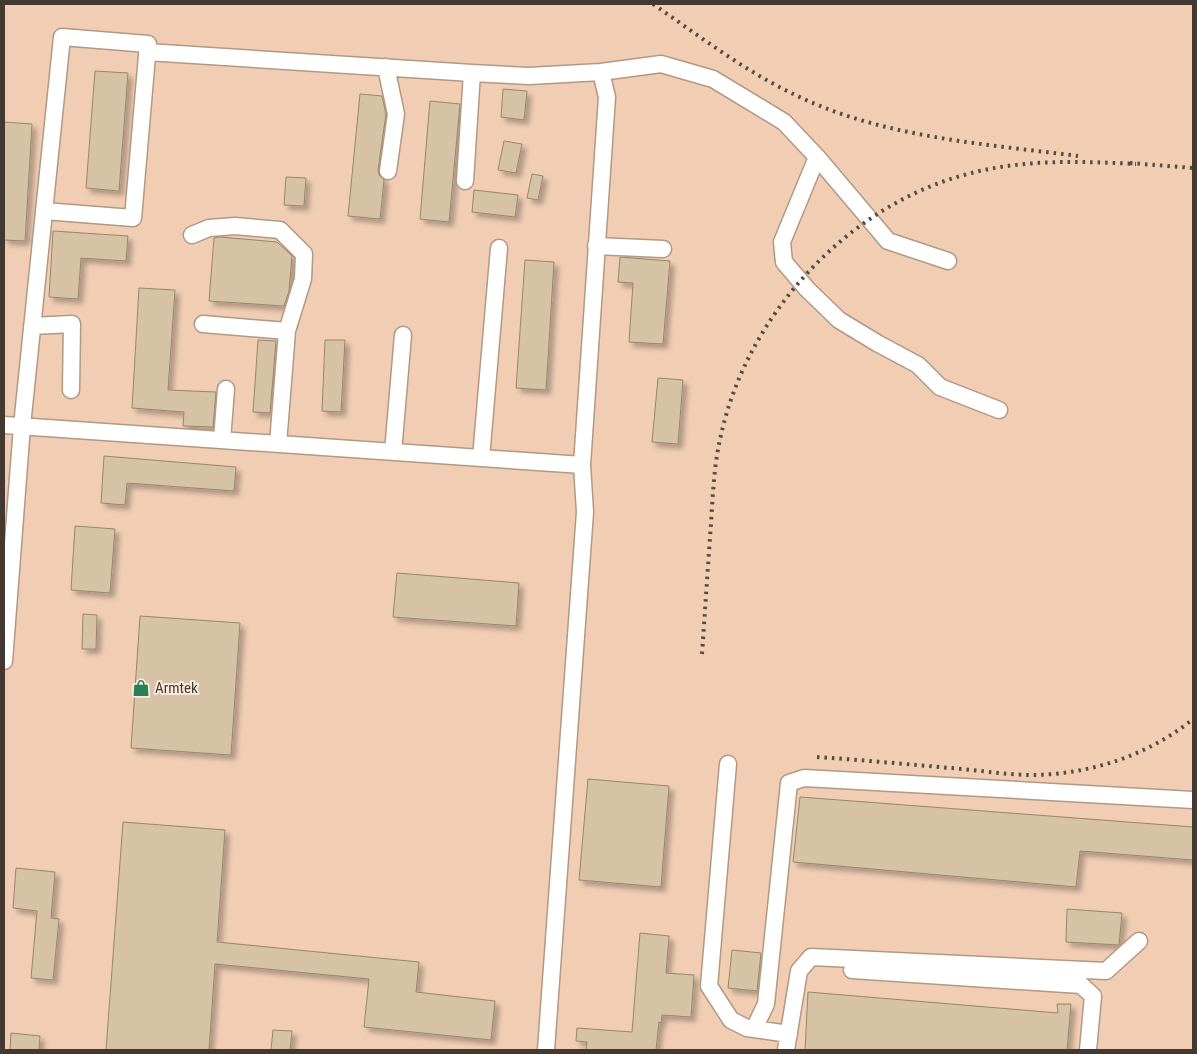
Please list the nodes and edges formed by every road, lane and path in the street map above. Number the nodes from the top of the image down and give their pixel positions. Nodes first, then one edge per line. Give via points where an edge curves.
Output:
1 (147, 52) junction
2 (386, 67) junction
3 (601, 72) junction
4 (472, 73) junction
5 (817, 157) junction
6 (388, 171) dead end
7 (465, 181) dead end
8 (44, 211) junction
9 (192, 235) dead end
10 (596, 246) junction
11 (499, 248) dead end
12 (663, 249) dead end
13 (948, 261) dead end
14 (203, 324) dead end
15 (32, 326) junction
16 (287, 332) junction
17 (403, 335) dead end
18 (226, 389) dead end
19 (71, 390) dead end
20 (999, 410) dead end
21 (4, 425) edge
22 (22, 426) junction
23 (222, 440) junction
24 (278, 444) junction
25 (394, 452) junction
26 (480, 458) junction
27 (582, 465) junction
28 (4, 660) edge
29 (728, 764) dead end
30 (1193, 800) edge
31 (1139, 940) dead end
32 (803, 967) junction
33 (754, 1029) junction
34 (788, 1042) edge
35 (546, 1050) edge
36 (1088, 1050) edge

1 - 2 street
1 - 8 street via 133,218
1 - 8 street via 148,44 62,38
2 - 4 street
2 - 6 street via 396,114
3 - 4 street via 529,76
3 - 5 street via 661,64 713,79 784,122
3 - 10 street via 607,97
4 - 7 street
5 - 13 street via 888,241
5 - 20 street via 782,242 784,262 807,290 839,320 918,365 940,387
8 - 15 street
9 - 16 street via 209,228 235,226 280,230 304,254 303,279
10 - 12 street
10 - 27 street
11 - 26 street
14 - 16 street
15 - 19 street via 72,324
15 - 22 street
16 - 24 street
17 - 25 street
18 - 23 street
21 - 22 street
22 - 23 street
22 - 28 street
23 - 24 street
24 - 25 street
25 - 26 street
26 - 27 street
27 - 35 street via 585,512
29 - 33 street via 709,986 731,1020
30 - 33 street via 804,778 789,783 766,1004
31 - 32 street via 1106,972 811,957
32 - 34 street via 799,971
32 - 36 street via 1081,985 1093,996
33 - 34 street

